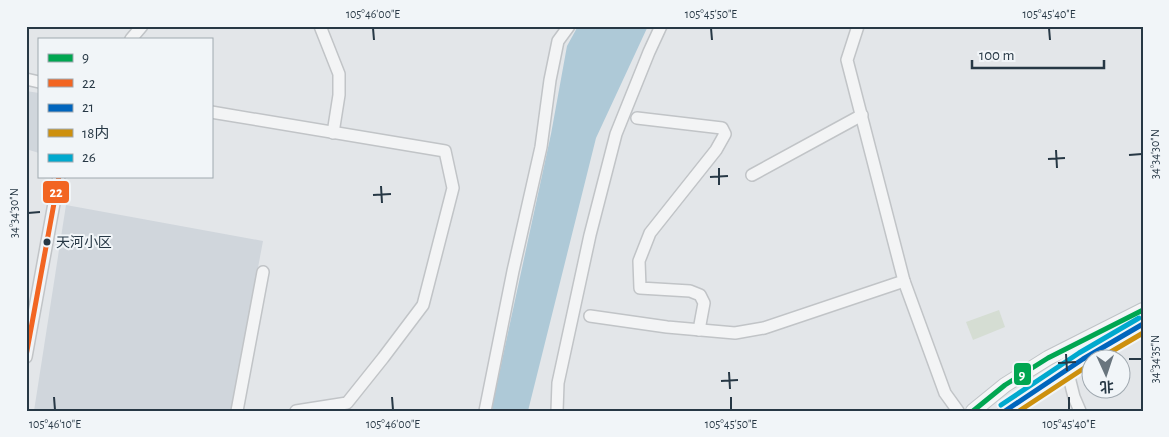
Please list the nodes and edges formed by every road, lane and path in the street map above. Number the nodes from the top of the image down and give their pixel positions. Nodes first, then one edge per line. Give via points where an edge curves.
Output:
1 (142, 26) edge
2 (320, 26) edge
3 (569, 26) edge
4 (662, 26) edge
5 (858, 26) edge
6 (132, 38) edge
7 (212, 112) edge
8 (862, 115) junction
9 (637, 118) dead end
10 (333, 133) junction
11 (752, 175) dead end
12 (59, 178) edge
13 (263, 272) dead end
14 (904, 281) junction
15 (1143, 310) edge
16 (590, 316) dead end
17 (1143, 324) edge
18 (699, 330) junction
19 (26, 357) edge
20 (1067, 369) junction
21 (237, 411) edge
22 (296, 411) edge
23 (486, 411) edge
24 (556, 411) edge
25 (958, 411) edge
26 (973, 411) edge
27 (1005, 411) edge
28 (1080, 411) edge

1 - 6 street
2 - 10 street via 340,74
3 - 23 street via 558,41 541,148
4 - 24 street via 616,134 590,235 558,383
5 - 8 street via 847,60
7 - 10 street
8 - 11 street
8 - 14 street
9 - 18 street via 722,128 725,134 650,234 639,261 640,288 690,291 700,295 704,303
10 - 22 street via 445,152 453,188 423,305 347,403
12 - 19 street
13 - 21 street
14 - 18 street via 764,328 735,333
14 - 25 street via 945,393
15 - 26 main road via 1048,358 1004,385
16 - 18 street
17 - 20 main road
20 - 27 main road
20 - 28 street

